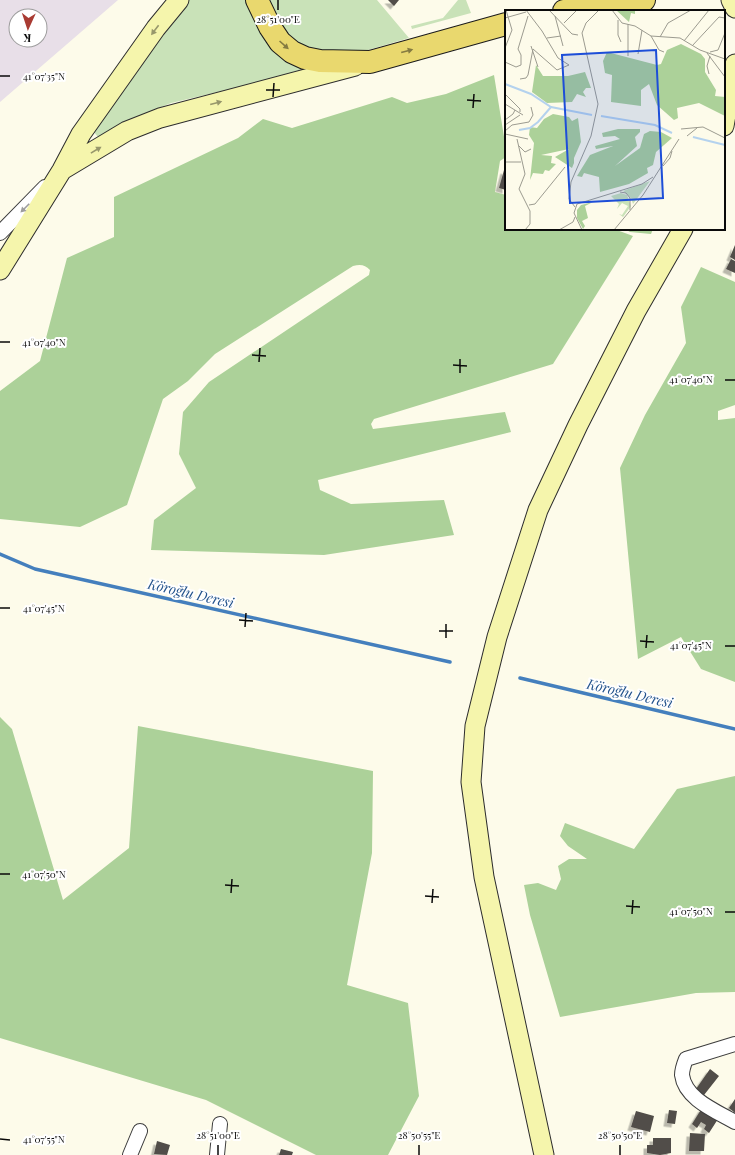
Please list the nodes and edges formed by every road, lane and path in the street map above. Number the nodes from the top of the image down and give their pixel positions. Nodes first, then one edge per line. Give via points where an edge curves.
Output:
1 (179, 0) edge
2 (257, 0) edge
3 (644, 0) edge
4 (731, 0) edge
5 (735, 8) edge
6 (575, 10) edge
7 (505, 24) edge
8 (370, 62) junction
9 (735, 64) edge
10 (725, 120) edge
11 (62, 170) junction
12 (682, 230) edge
13 (0, 233) edge
14 (0, 270) edge
15 (735, 1044) edge
16 (735, 1122) edge
17 (220, 1124) dead end
18 (140, 1131) dead end
19 (130, 1155) edge
20 (217, 1155) edge
21 (544, 1155) edge

1 -> 11 main road via 80,134
2 -> 8 main road via 280,42 292,52 320,61
3 - 6 main road via 618,6
4 - 5 main road
8 -> 7 main road
11 -> 8 main road via 127,131 160,118
9 - 10 main road
11 -> 13 street
11 - 14 main road
12 - 21 main road via 636,311 538,510 497,637 475,726 471,782 484,877
15 - 16 street via 686,1059 682,1073 684,1084 696,1099
17 - 20 street
18 - 19 street

